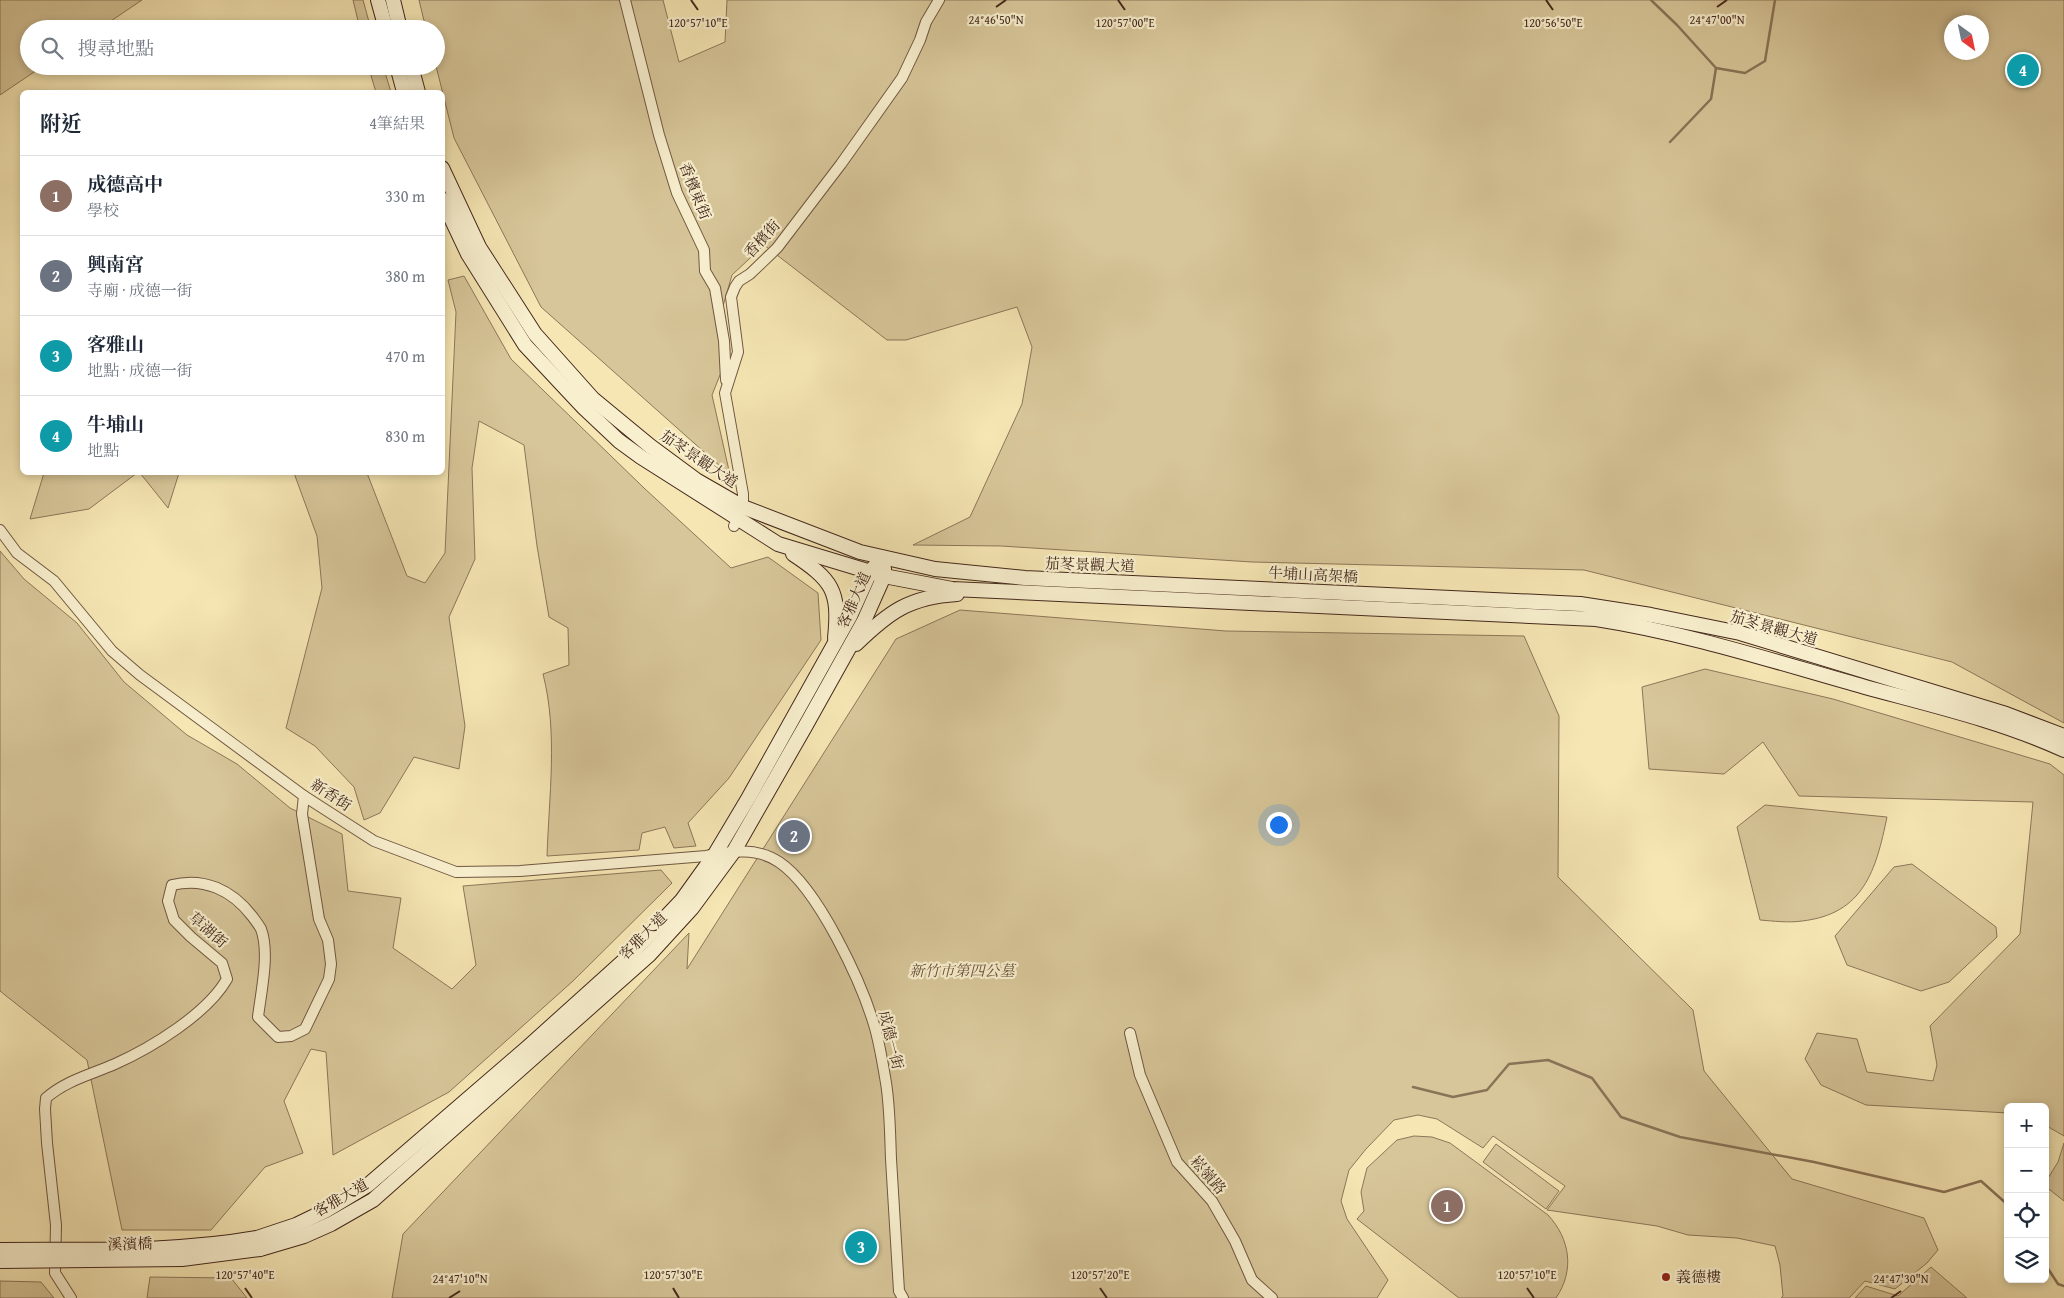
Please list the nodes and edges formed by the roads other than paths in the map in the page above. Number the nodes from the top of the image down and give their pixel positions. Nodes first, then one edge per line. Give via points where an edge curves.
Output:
1 (378, 0) edge
2 (393, 0) edge
3 (625, 0) edge
4 (939, 0) edge
5 (384, 20) edge
6 (398, 20) edge
7 (399, 75) edge
8 (413, 75) edge
9 (403, 90) edge
10 (417, 90) edge
11 (445, 174) edge
12 (445, 205) edge
13 (725, 393) junction
14 (738, 517) junction
15 (0, 530) edge
16 (778, 544) junction
17 (883, 558) junction
18 (870, 572) junction
19 (884, 576) junction
20 (1160, 591) junction
21 (988, 592) junction
22 (1466, 598) joint
23 (834, 644) junction
24 (847, 653) junction
25 (2064, 736) edge
26 (2064, 750) edge
27 (304, 796) junction
28 (734, 850) junction
29 (715, 854) junction
30 (1130, 1033) dead end
31 (259, 1244) junction
32 (0, 1250) edge
33 (0, 1260) edge
34 (71, 1298) edge
35 (903, 1298) edge
36 (1272, 1298) edge

1 - 5 street
2 - 6 street
3 - 13 street, 香檳東街 via 677,193 704,250 704,271 715,288 726,368
4 - 13 street, 香檳街 via 902,78 777,248 735,287 731,297 738,352
7 - 9 street
8 - 10 street
11 - 14 street, 茄苳景觀大道 via 479,247 535,334 593,399
12 - 14 street, 茄苳景觀大道 via 468,254 525,346 619,441
13 - 14 street, 香檳街 via 742,494
14 - 16 street, 茄苳景觀大道
14 - 17 street, 茄苳景觀大道
15 - 27 street, 新香街 via 17,553 54,580 112,651
16 - 18 street, 茄苳景觀大道
16 - 23 street via 816,568 826,579 834,594 837,611
17 - 18 street, 客雅大道
17 - 19 street, 客雅大道
17 - 20 street, 茄苳景觀大道 via 935,569
18 - 19 street, 茄苳景觀大道
18 - 23 street, 客雅大道
19 - 21 street, 茄苳景觀大道 via 952,589
19 - 24 street, 客雅大道
20 - 21 street, 茄苳景觀大道
20 - 22 street, 牛埔山高架橋
20 - 26 street, 牛埔山高架橋 via 1466,613 1596,618 1638,625 1992,723
21 - 24 street via 943,595 899,608
22 - 25 street, 茄苳景觀大道 via 1580,604 1740,633 2006,714
23 - 29 street, 客雅大道
24 - 28 street, 客雅大道
27 - 29 street, 新香街 via 374,841 456,872 520,871
27 - 34 street, 草湖街 via 302,814 331,964 329,979 305,1029 291,1036 278,1037 258,1017 264,948 261,928 246,909 224,890 205,883 185,881 172,885 168,901 174,920 222,962 226,979 219,992 160,1041 114,1065 58,1087 46,1098 47,1143 56,1226 55,1273
28 - 29 street, 新香街
28 - 31 street, 客雅大道 via 692,908 649,955 373,1200 304,1236
28 - 35 street, 成德一街 via 763,854 779,862 802,883 836,937 875,1027 886,1085 899,1292
29 - 31 street, 客雅大道 via 682,900 628,957 368,1185
30 - 36 street, 崧嶺路 via 1140,1075 1177,1162 1212,1201 1252,1280
31 - 32 street, 溪濱橋, bridge via 174,1249
31 - 33 street, 溪濱橋, bridge via 182,1259

